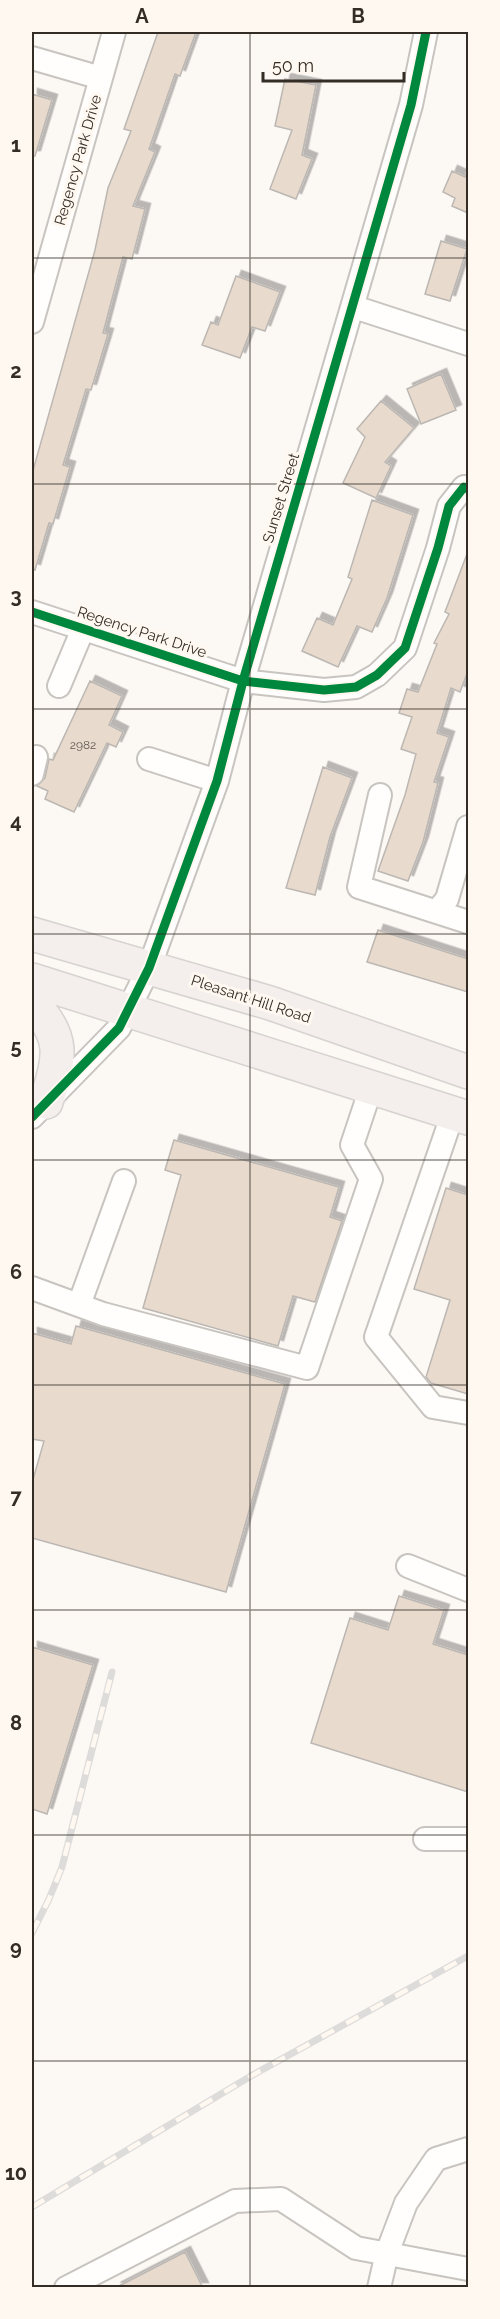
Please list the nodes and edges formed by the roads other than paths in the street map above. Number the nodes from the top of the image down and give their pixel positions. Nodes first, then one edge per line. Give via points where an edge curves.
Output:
1 (114, 32) edge
2 (426, 32) edge
3 (32, 58) edge
4 (101, 78) junction
5 (354, 307) junction
6 (32, 322) edge
7 (468, 344) edge
8 (468, 489) edge
9 (32, 612) edge
10 (82, 629) junction
11 (243, 681) junction
12 (59, 686) dead end
13 (149, 759) dead end
14 (217, 781) junction
15 (380, 795) dead end
16 (468, 827) edge
17 (438, 910) junction
18 (32, 914) edge
19 (468, 922) edge
20 (32, 934) edge
21 (149, 968) junction
22 (32, 980) edge
23 (32, 1003) edge
24 (128, 1009) junction
25 (468, 1072) edge
26 (370, 1088) junction
27 (39, 1109) edge
28 (461, 1115) edge
29 (124, 1181) dead end
30 (32, 1288) edge
31 (79, 1305) junction
32 (468, 1413) edge
33 (408, 1566) dead end
34 (468, 1590) edge
35 (425, 1839) dead end
36 (468, 1839) edge
37 (468, 2149) edge
38 (387, 2253) junction
39 (468, 2269) edge
40 (66, 2288) edge
41 (379, 2288) edge

1 - 4 street, Regency Park Drive
2 - 5 street, Sunset Street via 411,105
3 - 4 street
4 - 6 street, Regency Park Drive
5 - 7 street
5 - 11 street, Sunset Street
8 - 11 street, Regency Park Drive via 464,487 449,506 405,648 376,675 356,687 324,690
9 - 10 street, Regency Park Drive
10 - 11 street, Regency Park Drive
10 - 12 street
11 - 14 street, Sunset Street
13 - 14 street
14 - 21 street, Sunset Street
15 - 17 street via 359,887
16 - 17 street via 447,899
17 - 19 street
18 - 21 highway via 118,947
20 - 21 highway, Pleasant Hill Road
21 - 24 street, Sunset Street
21 - 25 highway, Pleasant Hill Road via 270,1003
22 - 24 highway
23 - 27 highway via 57,1038 56,1068
24 - 26 highway
24 - 27 street, Sunset Street via 119,1028
26 - 28 highway
26 - 31 street via 352,1145 371,1179 307,1368
28 - 32 street via 376,1337 433,1407
29 - 31 street
30 - 31 street
33 - 34 street
35 - 36 street
37 - 38 street via 436,2159 406,2203
38 - 39 street
38 - 40 street via 356,2248 280,2199 235,2201
38 - 41 street

